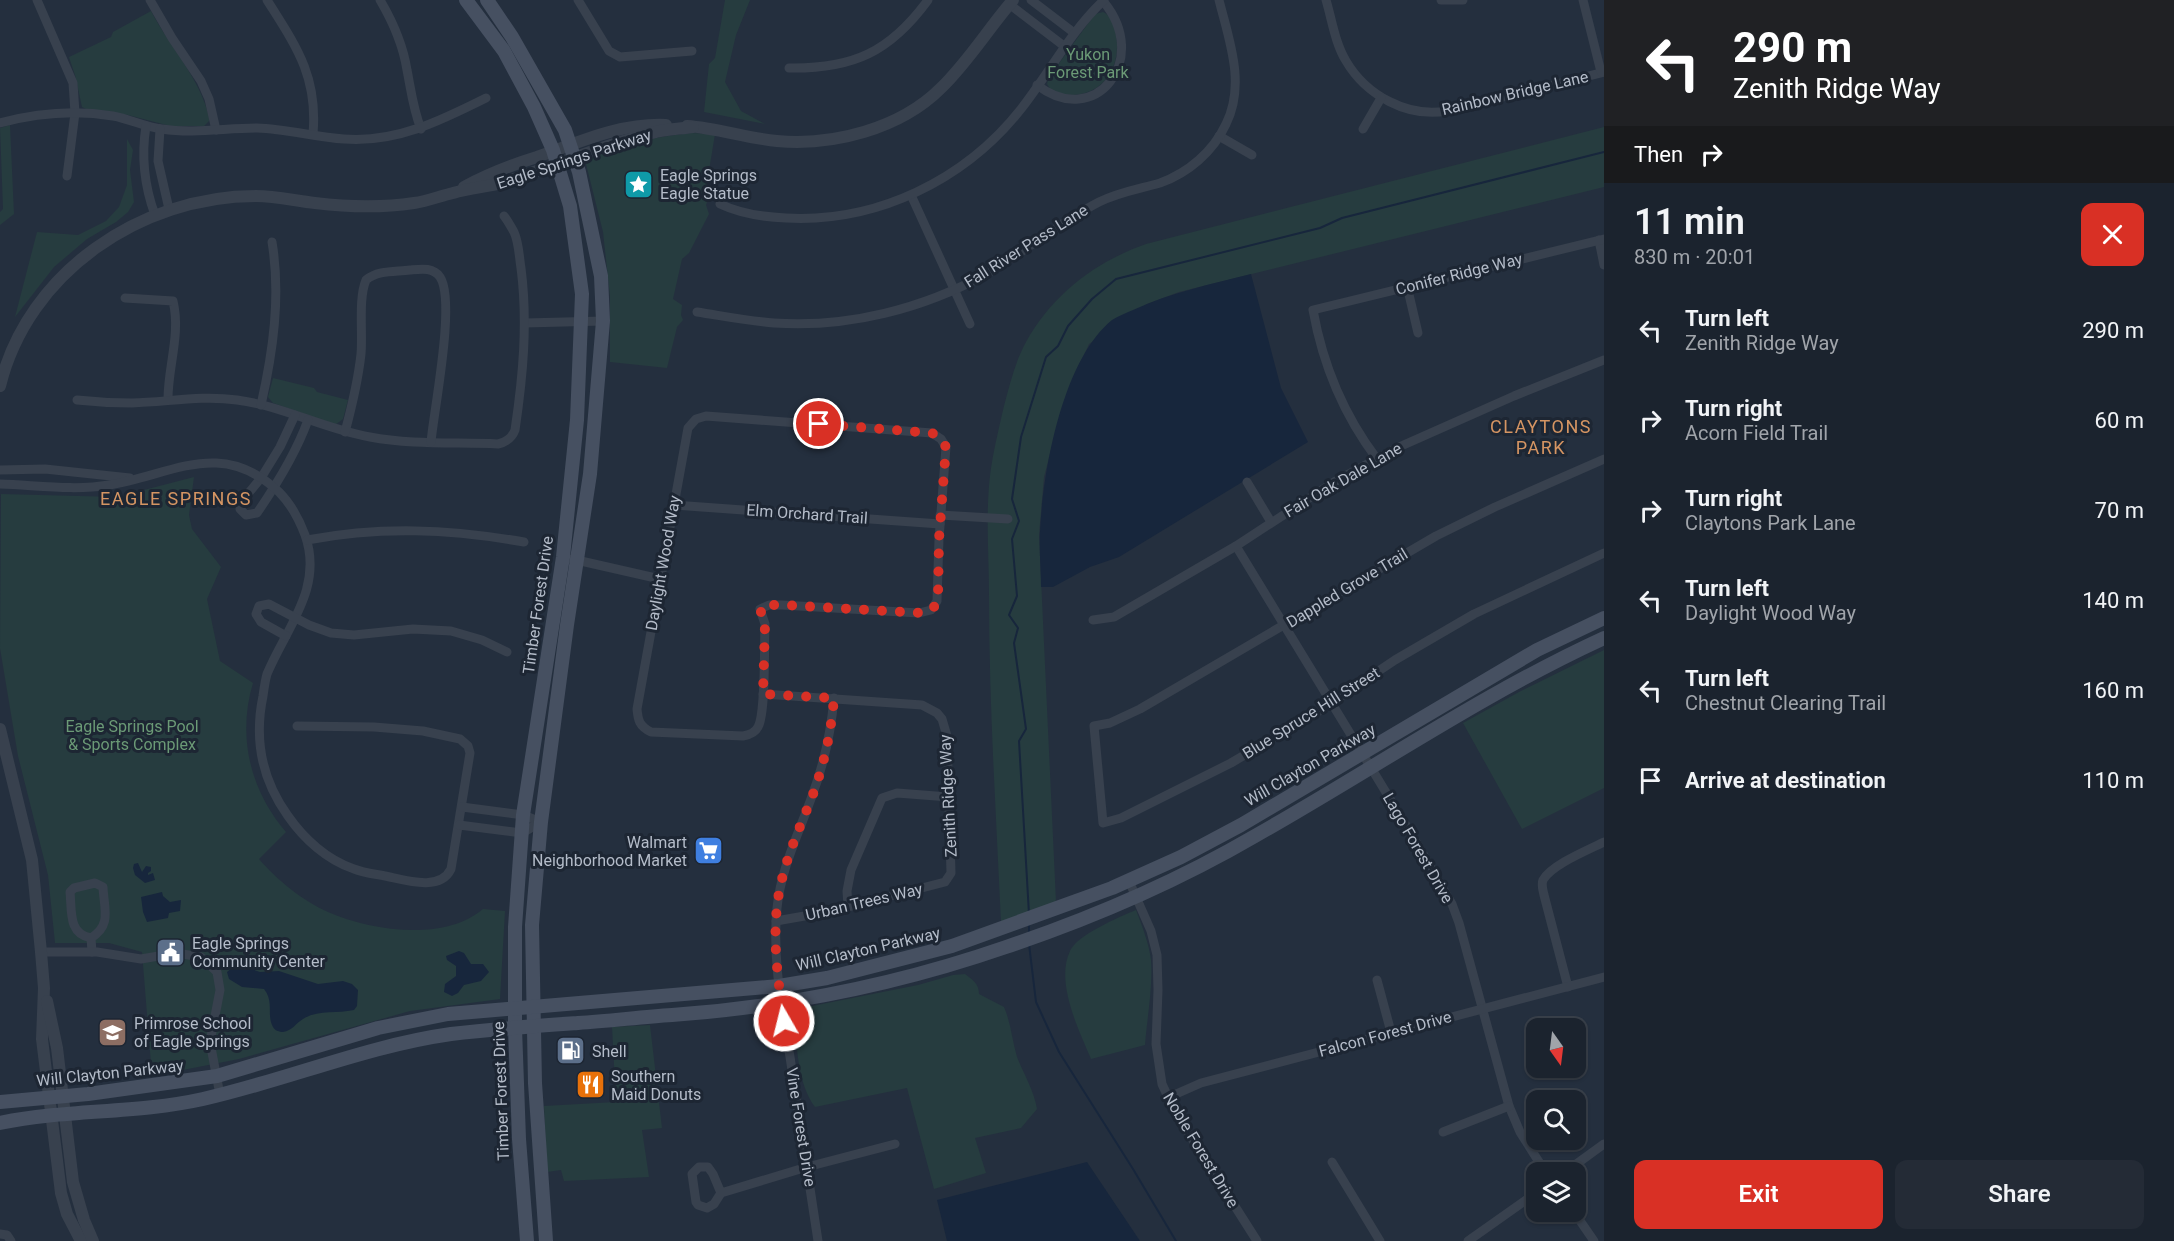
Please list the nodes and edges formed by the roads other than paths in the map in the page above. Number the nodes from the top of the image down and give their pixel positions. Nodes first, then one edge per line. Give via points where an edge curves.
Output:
1 (37, 0) edge
2 (150, 0) edge
3 (267, 0) edge
4 (380, 0) edge
5 (466, 0) edge
6 (487, 0) edge
7 (578, 0) edge
8 (927, 0) edge
9 (1031, 0) edge
10 (1219, 0) edge
11 (1326, 0) edge
12 (1462, 0) edge
13 (1583, 0) edge
14 (1103, 1) edge
15 (1441, 1) edge
16 (1011, 2) edge
17 (1073, 32) junction
18 (1064, 46) junction
19 (692, 51) dead end
20 (789, 68) dead end
21 (1603, 72) edge
22 (1037, 85) junction
23 (486, 98) dead end
24 (1381, 98) junction
25 (75, 113) junction
26 (0, 123) edge
27 (146, 126) junction
28 (160, 129) junction
29 (421, 129) junction
30 (1363, 129) dead end
31 (216, 130) junction
32 (313, 134) junction
33 (1219, 136) junction
34 (572, 151) junction
35 (1252, 155) dead end
36 (555, 157) junction
37 (67, 176) dead end
38 (911, 195) junction
39 (720, 204) dead end
40 (169, 209) junction
41 (155, 215) junction
42 (504, 216) dead end
43 (1601, 239) edge
44 (272, 242) dead end
45 (1604, 265) edge
46 (1407, 286) junction
47 (955, 290) junction
48 (125, 298) dead end
49 (697, 312) dead end
50 (603, 321) junction
51 (581, 322) junction
52 (525, 323) junction
53 (970, 324) dead end
54 (1418, 333) dead end
55 (1604, 360) edge
56 (0, 386) edge
57 (168, 399) junction
58 (77, 400) dead end
59 (261, 405) junction
60 (295, 415) junction
61 (308, 420) junction
62 (345, 432) junction
63 (431, 442) junction
64 (1377, 459) junction
65 (1604, 459) edge
66 (0, 470) edge
67 (135, 478) junction
68 (261, 478) junction
69 (1247, 482) dead end
70 (0, 484) edge
71 (273, 488) junction
72 (674, 505) junction
73 (1008, 519) dead end
74 (940, 520) junction
75 (1271, 522) junction
76 (307, 540) junction
77 (524, 542) dead end
78 (1236, 546) junction
79 (1604, 553) edge
80 (570, 558) junction
81 (660, 579) junction
82 (297, 618) junction
83 (1604, 618) edge
84 (1093, 620) dead end
85 (1284, 626) junction
86 (286, 636) junction
87 (1604, 638) edge
88 (507, 652) dead end
89 (1480, 683) junction
90 (763, 694) junction
91 (1490, 696) junction
92 (834, 698) junction
93 (1330, 703) junction
94 (297, 726) dead end
95 (1094, 726) joint
96 (0, 729) edge
97 (1362, 754) junction
98 (1371, 768) junction
99 (949, 797) junction
100 (462, 807) junction
101 (523, 815) junction
102 (1255, 817) junction
103 (541, 822) junction
104 (459, 825) junction
105 (1264, 831) junction
106 (522, 833) junction
107 (1604, 842) edge
108 (949, 878) joint
109 (1128, 881) junction
110 (1136, 897) junction
111 (848, 907) junction
112 (776, 921) junction
113 (91, 938) junction
114 (947, 947) junction
115 (42, 952) junction
116 (92, 952) junction
117 (952, 964) junction
118 (1604, 977) edge
119 (1377, 980) dead end
120 (779, 986) junction
121 (1568, 987) junction
122 (781, 1001) junction
123 (533, 1006) junction
124 (515, 1007) junction
125 (1482, 1009) junction
126 (535, 1027) junction
127 (515, 1028) junction
128 (1391, 1032) junction
129 (217, 1076) junction
130 (219, 1095) junction
131 (57, 1097) junction
132 (1167, 1098) junction
133 (0, 1102) edge
134 (1509, 1106) junction
135 (59, 1114) junction
136 (0, 1123) edge
137 (1443, 1132) dead end
138 (895, 1144) dead end
139 (1604, 1144) edge
140 (1332, 1162) dead end
141 (1539, 1162) edge
142 (1579, 1162) edge
143 (807, 1167) junction
144 (721, 1193) dead end
145 (1526, 1200) edge
146 (1581, 1222) edge
147 (0, 1234) edge
148 (11, 1241) edge
149 (81, 1241) edge
150 (93, 1241) edge
151 (527, 1241) edge
152 (546, 1241) edge
153 (818, 1241) edge
154 (1257, 1241) edge
155 (1380, 1241) edge
156 (1468, 1241) edge
157 (1594, 1241) edge

1 - 25 street via 71,75
2 - 31 street via 201,81 210,99
3 - 32 street via 304,63 310,83
4 - 29 street via 399,38
5 - 36 main road, Timber Forest Drive via 504,51 534,106
6 - 34 main road, Timber Forest Drive via 565,130
7 - 19 street via 609,51 620,57
8 - 20 street via 898,35 864,56 817,69
9 - 17 street
10 - 33 street, Fall River Pass Lane via 1236,75 1227,123
11 - 24 street via 1345,60
12 - 15 street
13 - 21 street
14 - 17 street
14 - 22 street via 1118,23 1123,42 1117,71 1109,82 1095,93 1074,100 1050,95
16 - 18 street
16 - 34 street, Eagle Springs Parkway via 939,90 875,129 836,139 797,142 693,127
17 - 18 street
18 - 22 street
21 - 24 street, Rainbow Bridge Lane via 1448,111 1426,112
22 - 38 street via 993,140 965,164
23 - 29 street
24 - 30 street
25 - 26 street
25 - 27 street via 114,116
25 - 37 street
27 - 28 street
27 - 41 street via 143,163
28 - 31 street
28 - 40 street via 158,161
29 - 32 street via 366,140
31 - 32 street via 259,128
33 - 35 street
33 - 47 street, Fall River Pass Lane via 1187,170 1160,183 1108,197
34 - 36 street, Eagle Springs Parkway
34 - 50 main road, Timber Forest Drive via 601,276
36 - 40 street, Eagle Springs Parkway via 493,172 455,192 414,203 378,206 260,196 214,198
36 - 51 main road, Timber Forest Drive via 570,207 582,294
38 - 39 street via 868,210 819,219 753,215
38 - 47 street
40 - 41 street, Eagle Springs Parkway
41 - 56 street, Eagle Springs Parkway via 126,228 63,274 20,333
42 - 52 street via 518,243
43 - 45 street
43 - 46 street, Conifer Ridge Way
44 - 59 street via 274,328
46 - 54 street
46 - 64 street, Conifer Ridge Way via 1313,310 1336,393
47 - 49 street, Fall River Pass Lane via 896,310 837,321 774,323
47 - 53 street
48 - 57 street via 174,301 177,317
50 - 51 street
50 - 80 main road, Timber Forest Drive via 590,474
51 - 52 street
51 - 80 main road, Timber Forest Drive
52 - 63 street via 520,394 515,430 509,439 498,444
55 - 64 street, Fair Oak Dale Lane via 1460,419
57 - 58 street via 133,403
57 - 59 street via 218,398
59 - 60 street
60 - 61 street
60 - 68 street
61 - 62 street
61 - 71 street via 294,454
62 - 63 street
62 - 63 street via 362,346 363,287 372,276 426,269 439,276 442,283 445,324
64 - 75 street, Fair Oak Dale Lane
65 - 85 street, Dappled Grove Trail via 1455,526
66 - 67 street via 45,469
67 - 68 street via 195,463 232,466
67 - 70 street via 86,487
68 - 71 street
68 - 71 street via 240,505 246,515 257,513
69 - 75 street
71 - 76 street via 291,507
72 - 74 street, Elm Orchard Trail
72 - 74 street, Daylight Wood Way via 688,428 696,419 706,416 932,433 946,447
72 - 81 street, Daylight Wood Way
73 - 74 street, Elm Orchard Trail
74 - 90 street via 938,597 931,610 918,613 782,605 760,609 765,624
75 - 78 street, Fair Oak Dale Lane
76 - 77 street via 402,529
76 - 82 street via 308,586
78 - 84 street, Fair Oak Dale Lane via 1114,617
78 - 85 street, Lago Forest Drive
79 - 93 street, Blue Spruce Hill Street via 1474,614
80 - 81 street
80 - 101 main road, Timber Forest Drive
80 - 103 main road, Timber Forest Drive
81 - 90 street, Daylight Wood Way via 637,708 643,728 651,732 743,736 753,733 760,724
82 - 86 street
82 - 86 street via 269,604 256,609 261,622
82 - 88 street via 318,629 343,634 413,629 451,631
83 - 89 main road, Will Clayton Parkway
85 - 93 street, Lago Forest Drive
85 - 95 street, Dappled Grove Trail via 1140,709
86 - 104 street via 266,676 258,719 259,747 276,800 300,833 320,851 353,869 424,882 447,876
87 - 91 main road, Will Clayton Parkway
89 - 91 main road
89 - 97 main road, Will Clayton Parkway
90 - 92 street, Zenith Ridge Way
91 - 98 main road, Will Clayton Parkway
92 - 99 street, Zenith Ridge Way via 912,704 937,713 947,736
92 - 112 street, Vine Forest Drive via 827,749 791,847
93 - 95 street, Blue Spruce Hill Street via 1232,763 1121,818 1103,823
93 - 97 street, Lago Forest Drive
94 - 100 street via 374,727 460,739 470,753
96 - 115 street via 32,860
97 - 98 street, Lago Forest Drive
97 - 102 main road, Will Clayton Parkway
98 - 105 main road, Will Clayton Parkway
98 - 125 street, Lago Forest Drive via 1452,904
99 - 108 street, Zenith Ridge Way
99 - 111 street via 897,793 879,802 848,885
100 - 101 street
100 - 104 street
101 - 103 street
101 - 106 main road, Timber Forest Drive
102 - 105 main road
102 - 109 main road, Will Clayton Parkway
103 - 106 street
103 - 123 main road, Timber Forest Drive via 532,925
104 - 106 street
105 - 110 main road, Will Clayton Parkway
106 - 124 main road, Timber Forest Drive via 515,927
107 - 121 street via 1558,866 1542,884
108 - 111 street, Urban Trees Way via 939,885
109 - 110 street, Noble Forest Drive
109 - 114 main road, Will Clayton Parkway
110 - 117 main road, Will Clayton Parkway via 1015,945
110 - 132 street, Noble Forest Drive via 1157,955 1156,1044
111 - 112 street, Urban Trees Way
112 - 120 street, Vine Forest Drive
113 - 113 street via 106,923 103,887 95,883 70,892 74,929
113 - 116 street
114 - 117 main road
114 - 120 main road, Will Clayton Parkway via 827,978
115 - 116 street
115 - 131 street via 41,1025
116 - 129 street via 141,959 176,953 201,957 217,972 220,990 210,1042
117 - 122 main road, Will Clayton Parkway via 856,988
118 - 121 street, Falcon Forest Drive
119 - 128 street
120 - 122 street, Vine Forest Drive
120 - 123 main road, Will Clayton Parkway
121 - 125 street, Falcon Forest Drive
122 - 126 main road, Will Clayton Parkway
122 - 143 street, Vine Forest Drive
123 - 124 main road, Will Clayton Parkway
123 - 126 main road, Timber Forest Drive
124 - 127 main road, Timber Forest Drive
124 - 129 main road, Will Clayton Parkway via 448,1014 378,1028
125 - 128 street, Falcon Forest Drive
125 - 134 street, Lago Forest Drive
126 - 127 main road, Will Clayton Parkway
126 - 152 main road, Timber Forest Drive via 538,1144
127 - 130 main road, Will Clayton Parkway via 415,1040
127 - 151 main road, Timber Forest Drive
128 - 132 street, Falcon Forest Drive via 1201,1083
129 - 130 street
129 - 131 main road, Will Clayton Parkway
130 - 135 main road, Will Clayton Parkway via 172,1105
131 - 133 main road, Will Clayton Parkway
131 - 135 street
132 - 154 street, Noble Forest Drive
134 - 137 street
134 - 141 street, Lago Forest Drive
135 - 136 main road, Will Clayton Parkway
135 - 149 street via 61,1193
135 - 150 street via 73,1182
138 - 143 street
139 - 142 street
140 - 155 street
143 - 144 street
143 - 153 street, Vine Forest Drive
145 - 156 street
146 - 157 street
147 - 148 street

